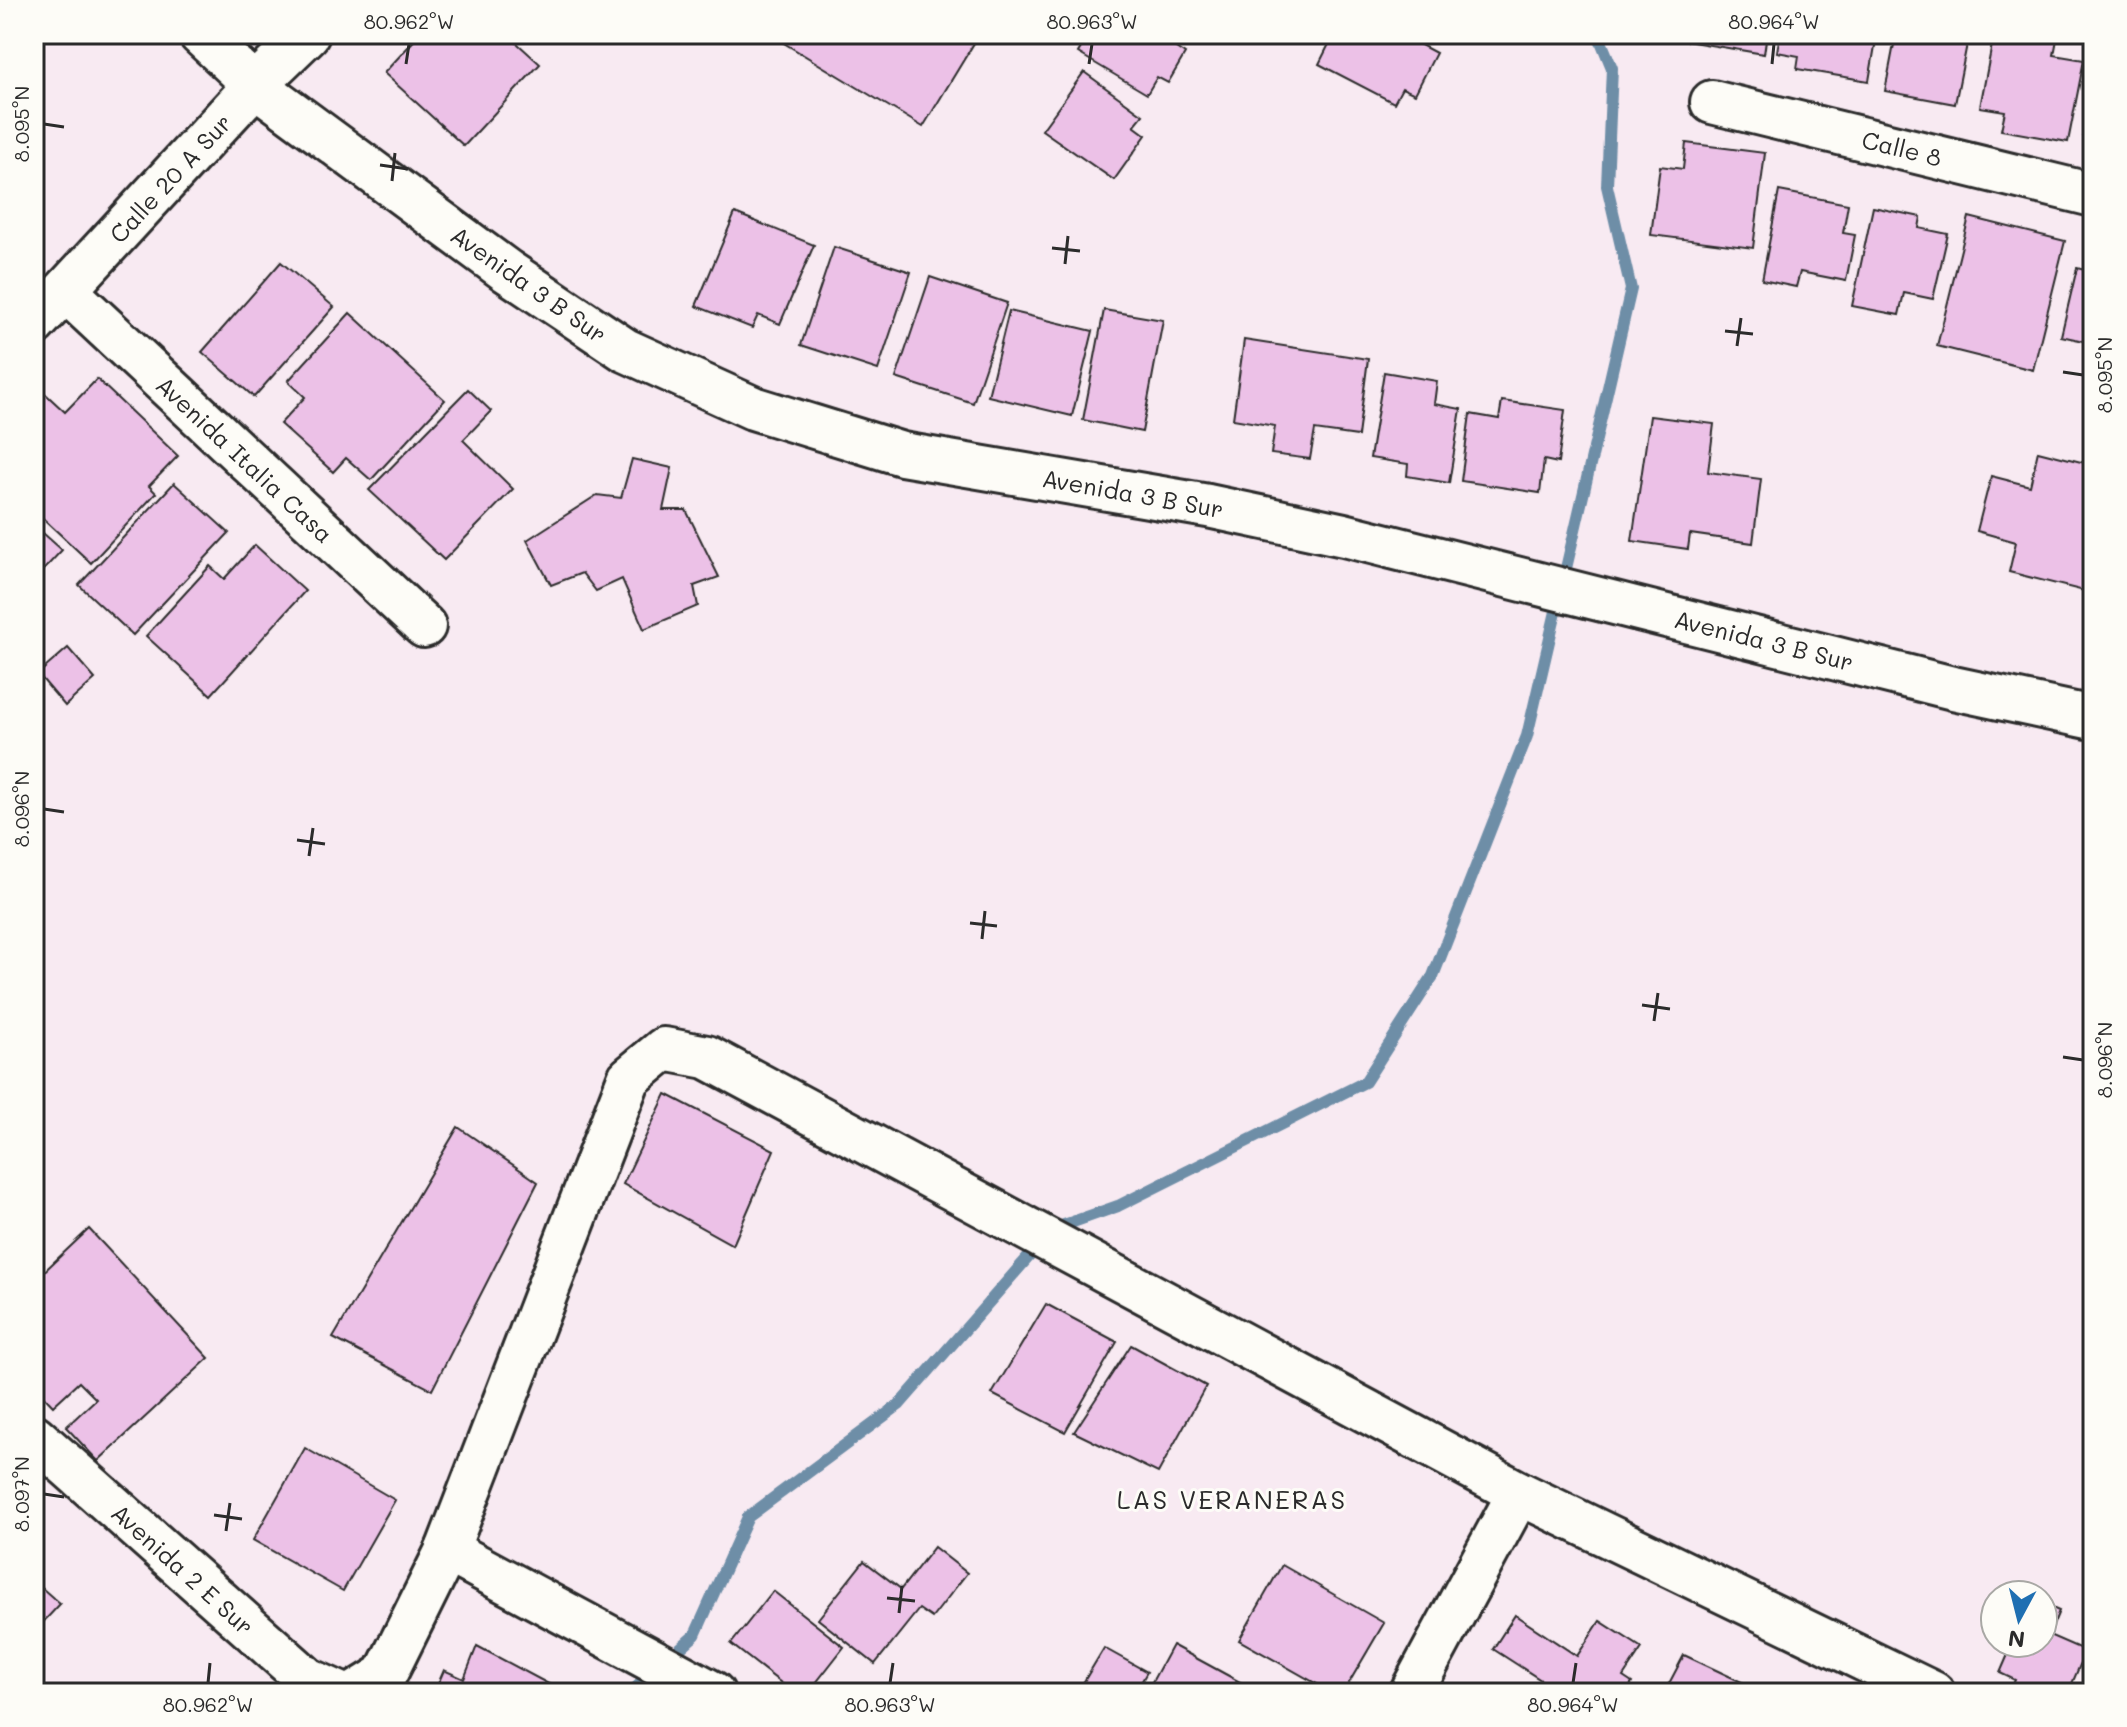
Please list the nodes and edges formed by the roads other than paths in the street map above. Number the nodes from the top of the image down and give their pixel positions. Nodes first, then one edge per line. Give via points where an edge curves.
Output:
1 (200, 34) edge
2 (308, 34) edge
3 (255, 85) junction
4 (1712, 102) dead end
5 (2093, 195) edge
6 (66, 291) junction
7 (34, 324) edge
8 (424, 626) dead end
9 (2093, 718) edge
10 (34, 1436) edge
11 (1519, 1493) junction
12 (447, 1550) junction
13 (338, 1693) edge
14 (356, 1693) edge
15 (713, 1693) edge
16 (1411, 1693) edge
17 (1933, 1693) edge

1 - 3 street, Avenida 3 B Sur
2 - 3 street, Calle 20 A Sur
3 - 6 street, Calle 20 A Sur
3 - 9 street, Avenida 3 B Sur via 507,271 625,350 753,408 902,454 1208,506 1344,535 1953,688
4 - 5 street, Calle 8
6 - 7 street, Calle 20 A Sur
6 - 8 street, Avenida Italia Casa
10 - 13 street, Avenida 2 E Sur via 307,1679
11 - 12 street via 707,1057 664,1049 629,1078
11 - 16 street
11 - 17 street
12 - 14 street via 385,1675
12 - 15 street

